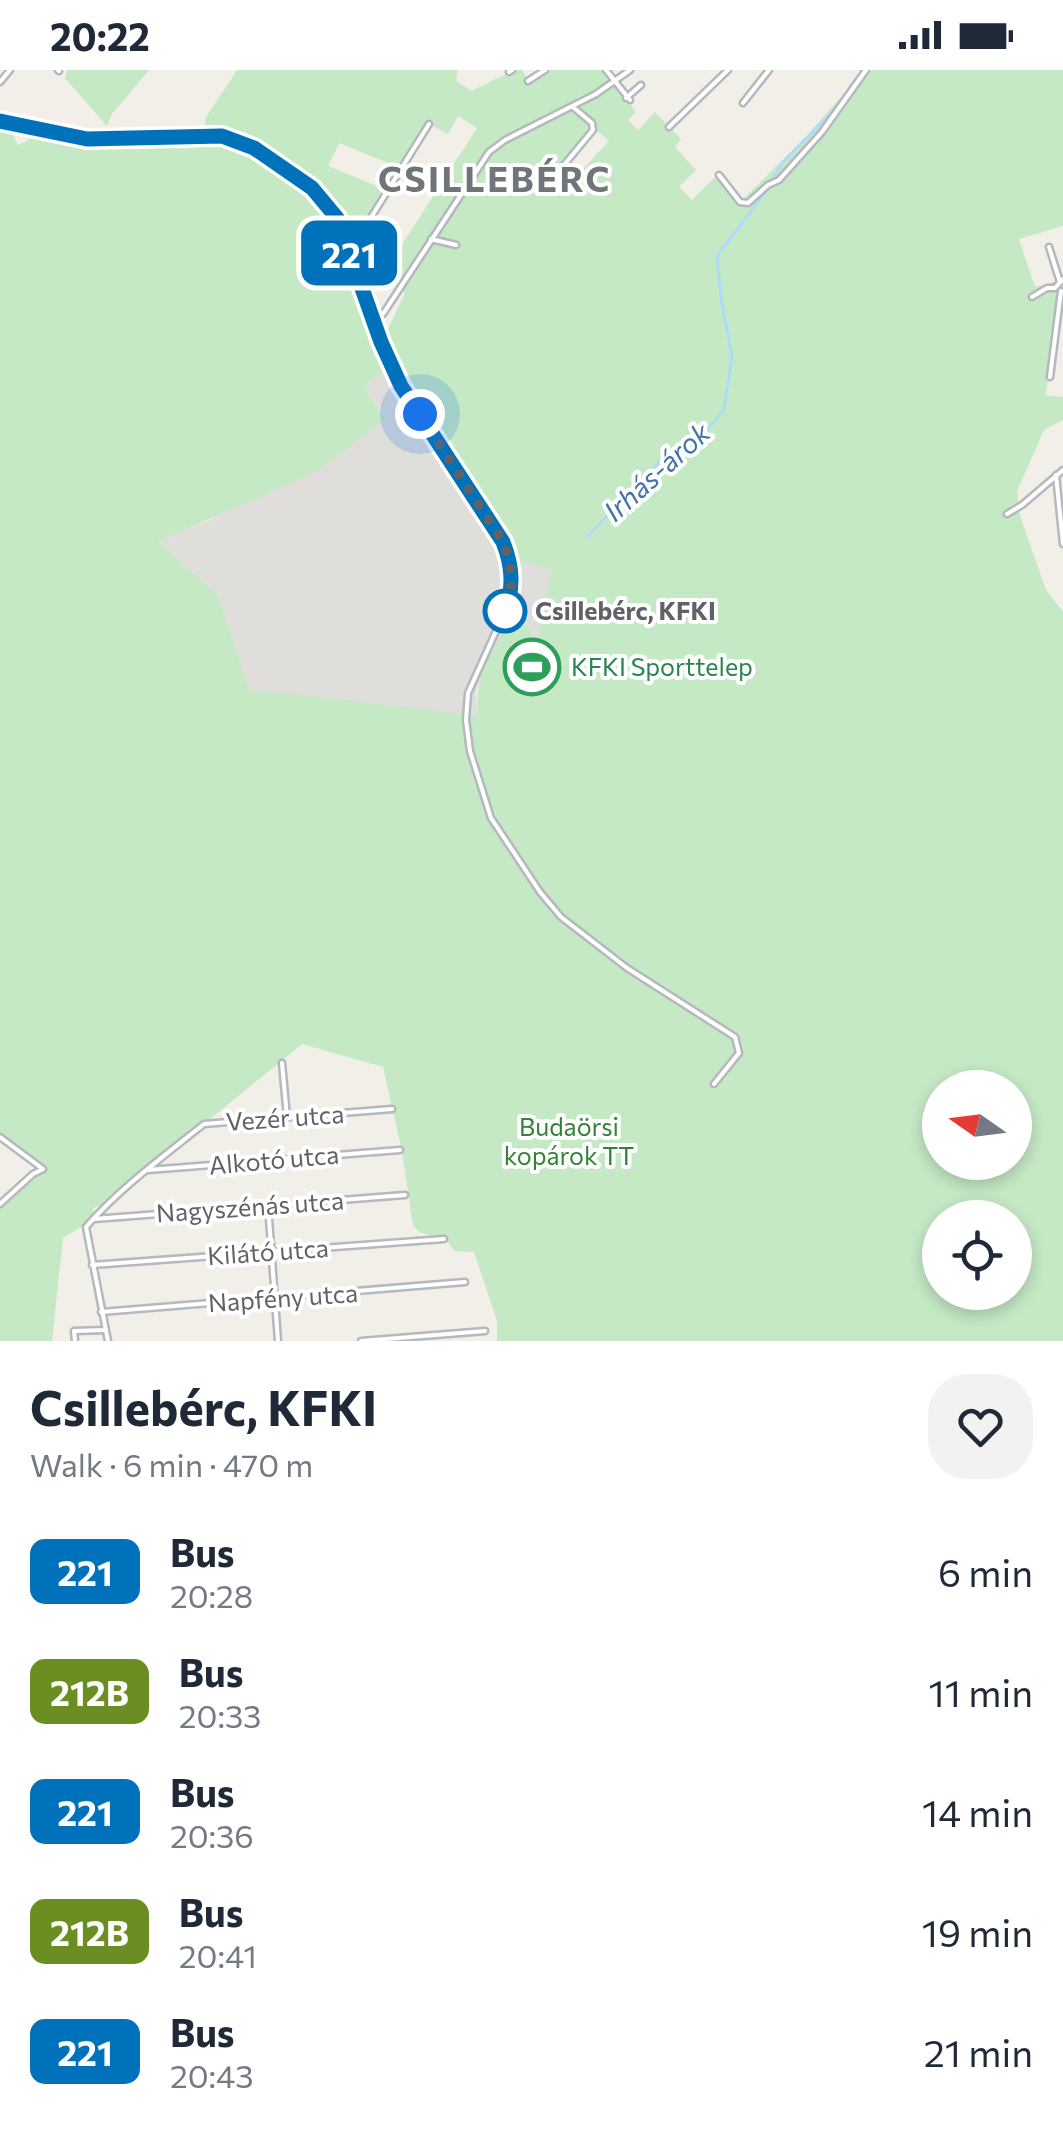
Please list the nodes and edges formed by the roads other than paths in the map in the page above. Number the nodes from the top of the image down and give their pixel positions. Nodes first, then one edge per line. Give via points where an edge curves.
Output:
1 (10, 70) edge
2 (546, 70) edge
3 (606, 70) edge
4 (630, 70) edge
5 (728, 70) edge
6 (769, 70) edge
7 (866, 70) edge
8 (528, 81) dead end
9 (0, 82) edge
10 (614, 82) junction
11 (641, 85) dead end
12 (743, 103) dead end
13 (573, 108) junction
14 (0, 122) edge
15 (429, 124) dead end
16 (670, 127) dead end
17 (564, 165) dead end
18 (719, 175) dead end
19 (435, 237) junction
20 (456, 244) dead end
21 (1048, 247) dead end
22 (350, 254) junction
23 (1061, 286) edge
24 (1032, 297) dead end
25 (373, 320) junction
26 (1050, 377) dead end
27 (1063, 470) edge
28 (1056, 475) junction
29 (1007, 514) dead end
30 (1063, 544) edge
31 (282, 1063) dead end
32 (714, 1084) dead end
33 (392, 1109) dead end
34 (287, 1117) junction
35 (0, 1138) edge
36 (400, 1150) dead end
37 (148, 1170) junction
38 (405, 1194) dead end
39 (0, 1204) edge
40 (268, 1206) junction
41 (94, 1219) junction
42 (444, 1239) dead end
43 (272, 1252) junction
44 (92, 1266) junction
45 (465, 1282) dead end
46 (276, 1298) junction
47 (101, 1312) junction
48 (105, 1330) junction
49 (484, 1331) dead end
50 (75, 1341) edge
51 (108, 1341) edge
52 (278, 1341) edge
53 (361, 1341) edge

1 - 9 street
2 - 8 street
3 - 10 street
4 - 10 street
5 - 16 street
6 - 12 street
7 - 18 street via 822,132 748,203
10 - 11 street via 628,99
10 - 13 street
13 - 17 street via 593,130
13 - 19 street via 489,152
14 - 22 street via 87,139 238,140 323,198
15 - 22 street
19 - 20 street
19 - 25 street
21 - 23 street
22 - 25 street
23 - 24 street
23 - 26 street
25 - 32 street via 401,386 510,560 510,598 468,693 468,736 491,818 553,909 626,968 734,1037 739,1053
27 - 28 street
28 - 29 street
28 - 30 street
31 - 34 street
33 - 34 street, Vezér utca
34 - 37 street, Vezér utca via 204,1124
35 - 39 street via 43,1170
36 - 37 street, Alkotó utca
37 - 41 street, Vezér utca
38 - 40 street, Nagyszénás utca
40 - 41 street, Nagyszénás utca
40 - 43 street
41 - 44 street via 85,1229
42 - 43 street, Kilátó utca
43 - 44 street, Kilátó utca
43 - 46 street
44 - 47 street
45 - 46 street, Napfény utca
46 - 47 street, Napfény utca
46 - 52 street
47 - 48 street
48 - 50 street via 74,1331
48 - 51 street
49 - 53 street

